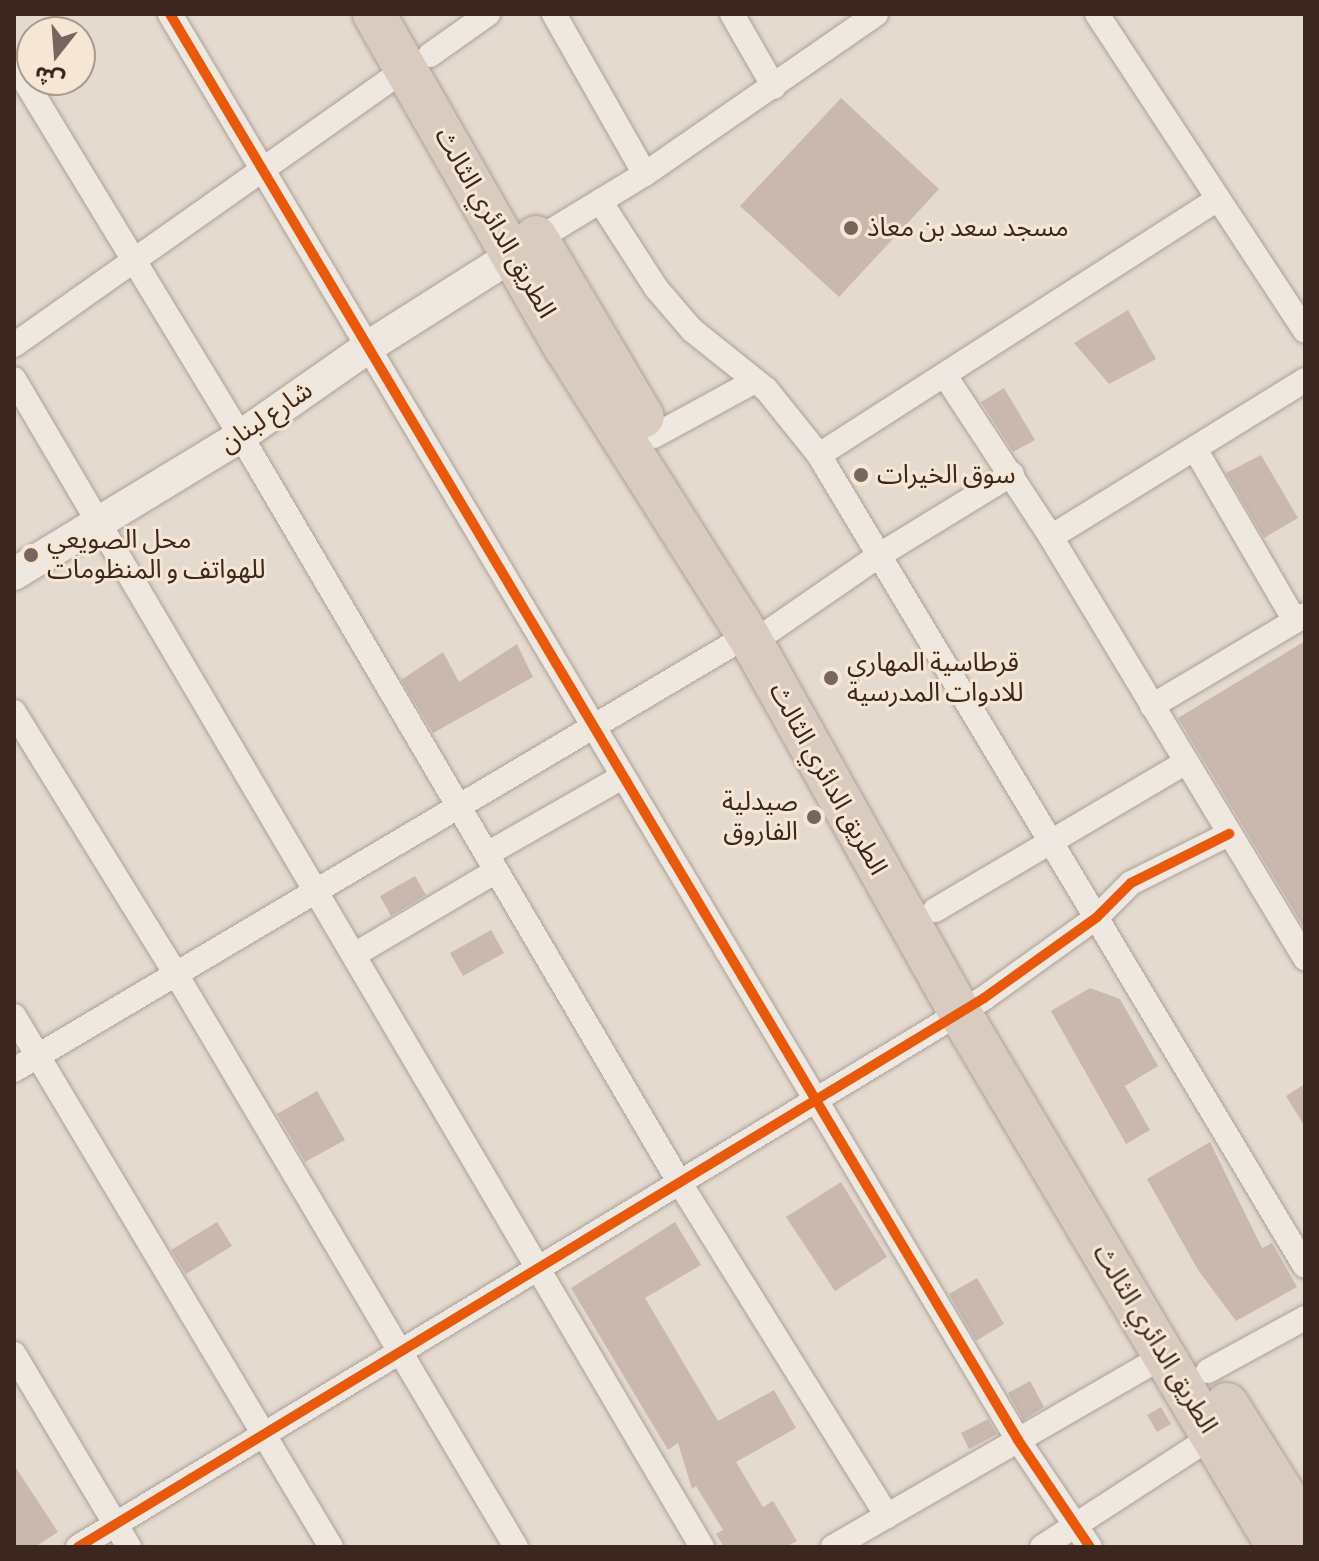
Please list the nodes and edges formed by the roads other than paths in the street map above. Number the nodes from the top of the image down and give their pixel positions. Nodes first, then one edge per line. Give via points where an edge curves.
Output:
1 (170, 14) edge
2 (374, 14) edge
3 (405, 14) edge
4 (488, 14) edge
5 (554, 14) edge
6 (732, 14) edge
7 (876, 14) edge
8 (1097, 14) edge
9 (418, 62) junction
10 (14, 63) edge
11 (774, 87) junction
12 (263, 170) junction
13 (645, 174) junction
14 (1217, 199) junction
15 (600, 201) junction
16 (526, 246) junction
17 (134, 260) junction
18 (1305, 331) edge
19 (14, 345) edge
20 (371, 345) junction
21 (946, 377) junction
22 (14, 379) edge
23 (1305, 380) edge
24 (755, 381) junction
25 (241, 436) junction
26 (654, 436) junction
27 (1195, 449) junction
28 (819, 455) junction
29 (1012, 474) junction
30 (95, 520) junction
31 (1051, 537) junction
32 (878, 556) junction
33 (14, 574) edge
34 (1300, 618) edge
35 (758, 634) junction
36 (1152, 706) junction
37 (14, 712) edge
38 (595, 728) junction
39 (1186, 762) junction
40 (622, 777) junction
41 (459, 804) junction
42 (1229, 834) junction
43 (1050, 845) junction
44 (492, 862) junction
45 (316, 891) junction
46 (935, 910) junction
47 (1097, 917) junction
48 (354, 955) junction
49 (1305, 958) edge
50 (176, 974) junction
51 (972, 1005) junction
52 (14, 1016) edge
53 (38, 1055) junction
54 (14, 1070) edge
55 (818, 1097) junction
56 (678, 1180) junction
57 (539, 1265) junction
58 (1305, 1266) edge
59 (1305, 1318) edge
60 (397, 1352) junction
61 (14, 1354) edge
62 (1165, 1355) junction
63 (1208, 1371) junction
64 (263, 1431) junction
65 (1213, 1436) junction
66 (1018, 1440) junction
67 (887, 1516) junction
68 (1077, 1524) junction
69 (116, 1525) junction
70 (1305, 1528) edge
71 (78, 1547) edge
72 (129, 1547) edge
73 (331, 1547) edge
74 (516, 1547) edge
75 (702, 1547) edge
76 (833, 1547) edge
77 (1042, 1547) edge
78 (1090, 1547) edge
79 (1278, 1547) edge

1 - 12 street
2 - 9 highway, الطريق الدائري الثالث
3 - 9 highway, الطريق الدائري الثالث
4 - 9 street
5 - 13 street
6 - 11 street
7 - 11 street
8 - 14 street
9 - 12 street
9 - 16 highway, الطريق الدائري الثالث
10 - 17 street
11 - 13 street
12 - 17 street
12 - 20 street
13 - 15 street
14 - 18 street
14 - 21 street
15 - 16 street
15 - 24 street via 656,288 692,330
16 - 20 street, شارع لبنان
16 - 26 highway, الطريق الدائري الثالث
16 - 35 highway, الطريق الدائري الثالث via 565,347
17 - 19 street
17 - 25 street
20 - 25 street, شارع لبنان
20 - 38 street
21 - 28 street
21 - 29 street
22 - 30 street
23 - 27 street
24 - 26 street
24 - 28 street
25 - 30 street, شارع لبنان
25 - 41 street
26 - 35 highway, الطريق الدائري الثالث
27 - 31 street
27 - 34 street
28 - 32 street
29 - 31 street
29 - 32 street
30 - 33 street, شارع لبنان
30 - 45 street
31 - 36 street
32 - 35 street
32 - 43 street
34 - 36 street
35 - 38 street
35 - 46 highway, الطريق الدائري الثالث
35 - 51 highway, الطريق الدائري الثالث
36 - 39 street
37 - 50 street
38 - 40 street
38 - 41 street
39 - 42 street
39 - 43 street
40 - 44 street
40 - 55 street
41 - 44 street
41 - 45 street
42 - 47 street via 1131,883
42 - 49 street
43 - 46 street
43 - 47 street
44 - 48 street
44 - 56 street
45 - 48 street
45 - 50 street
46 - 51 highway, الطريق الدائري الثالث
47 - 51 street
47 - 58 street
48 - 57 street
50 - 53 street
50 - 60 street
51 - 55 street
51 - 62 highway, الطريق الدائري الثالث
51 - 63 highway, الطريق الدائري الثالث
52 - 53 street
53 - 54 street
53 - 64 street
55 - 56 street
55 - 66 street
56 - 57 street
56 - 67 street
57 - 60 street
57 - 75 street
59 - 63 street
60 - 64 street
60 - 74 street
61 - 69 street
62 - 65 highway, الطريق الدائري الثالث
62 - 66 street
63 - 70 highway, الطريق الدائري الثالث
64 - 69 street
64 - 73 street
65 - 68 street
65 - 79 highway, الطريق الدائري الثالث
66 - 67 street
66 - 68 street
67 - 76 street
68 - 77 street
68 - 78 street
69 - 71 street
69 - 72 street

